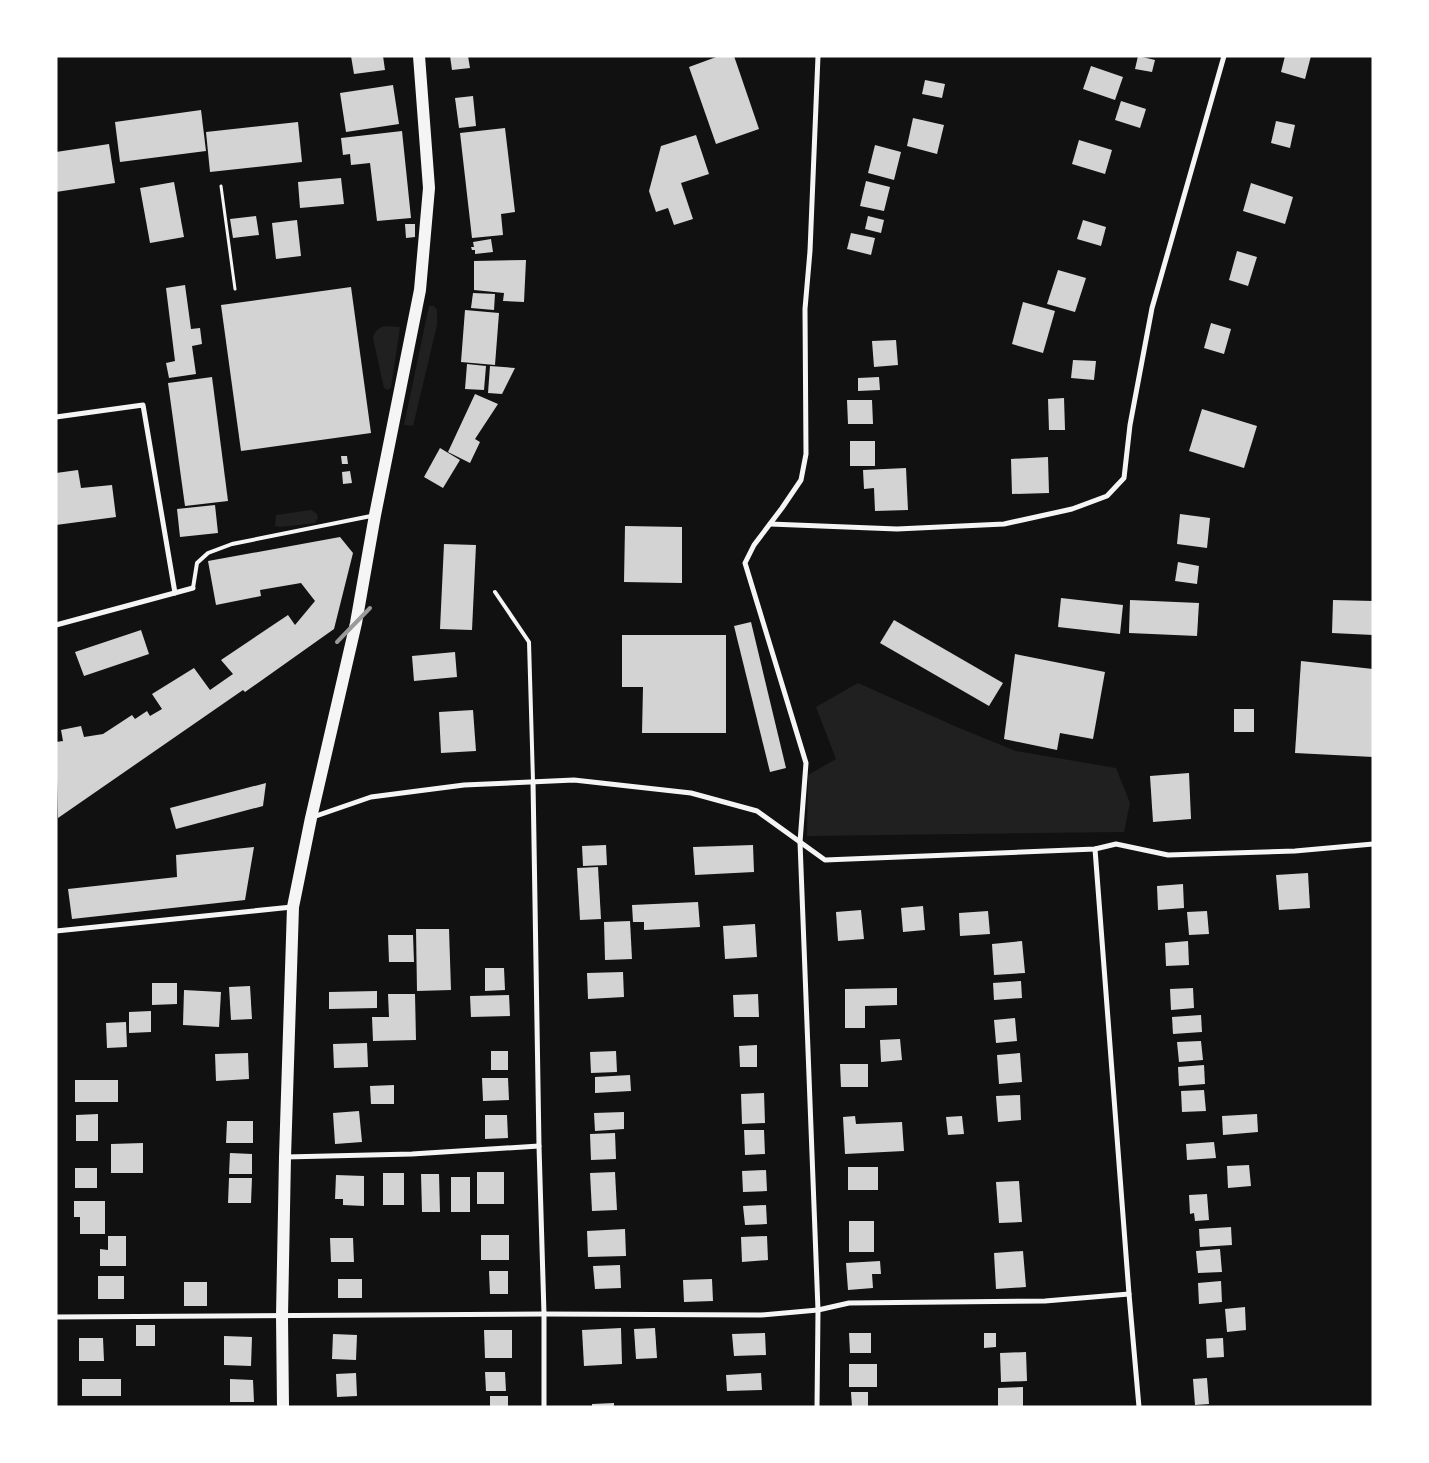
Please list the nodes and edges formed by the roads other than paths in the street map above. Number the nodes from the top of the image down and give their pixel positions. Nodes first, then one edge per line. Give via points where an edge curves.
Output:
1 (419, 56) edge
2 (818, 56) edge
3 (1224, 56) edge
4 (56, 417) edge
5 (375, 515) junction
6 (770, 524) junction
7 (193, 588) joint
8 (495, 592) dead end
9 (175, 593) junction
10 (56, 625) edge
11 (533, 781) junction
12 (310, 818) junction
13 (800, 842) junction
14 (1373, 844) edge
15 (1095, 848) junction
16 (293, 907) junction
17 (56, 931) edge
18 (539, 1146) junction
19 (285, 1157) junction
20 (1129, 1294) junction
21 (818, 1310) junction
22 (544, 1314) junction
23 (282, 1316) junction
24 (56, 1317) edge
25 (283, 1407) edge
26 (544, 1407) edge
27 (817, 1407) edge
28 (1140, 1407) edge

1 - 5 main road via 429,188 422,274
2 - 6 street via 805,309 806,454 801,480
3 - 6 street via 1152,308 1130,425 1124,478 1106,496 1072,509 1004,524 897,529
4 - 9 street via 143,405
5 - 7 lane via 232,544 208,553 197,563
5 - 12 main road via 356,623
6 - 13 street via 745,563 806,763
7 - 9 street
8 - 11 lane via 529,642
9 - 10 street
11 - 12 street via 464,785 371,797
11 - 13 street via 574,780 691,792 758,812
11 - 18 street
12 - 16 main road
13 - 15 street via 825,860
13 - 21 street
14 - 15 street via 1295,851 1168,855 1116,844
15 - 20 street
16 - 17 street
16 - 19 main road
18 - 19 street
18 - 22 street
19 - 23 main road
20 - 21 street via 1045,1301 849,1303
20 - 28 street
21 - 22 street via 761,1315
21 - 27 street
22 - 23 street
22 - 26 street
23 - 24 street
23 - 25 main road

